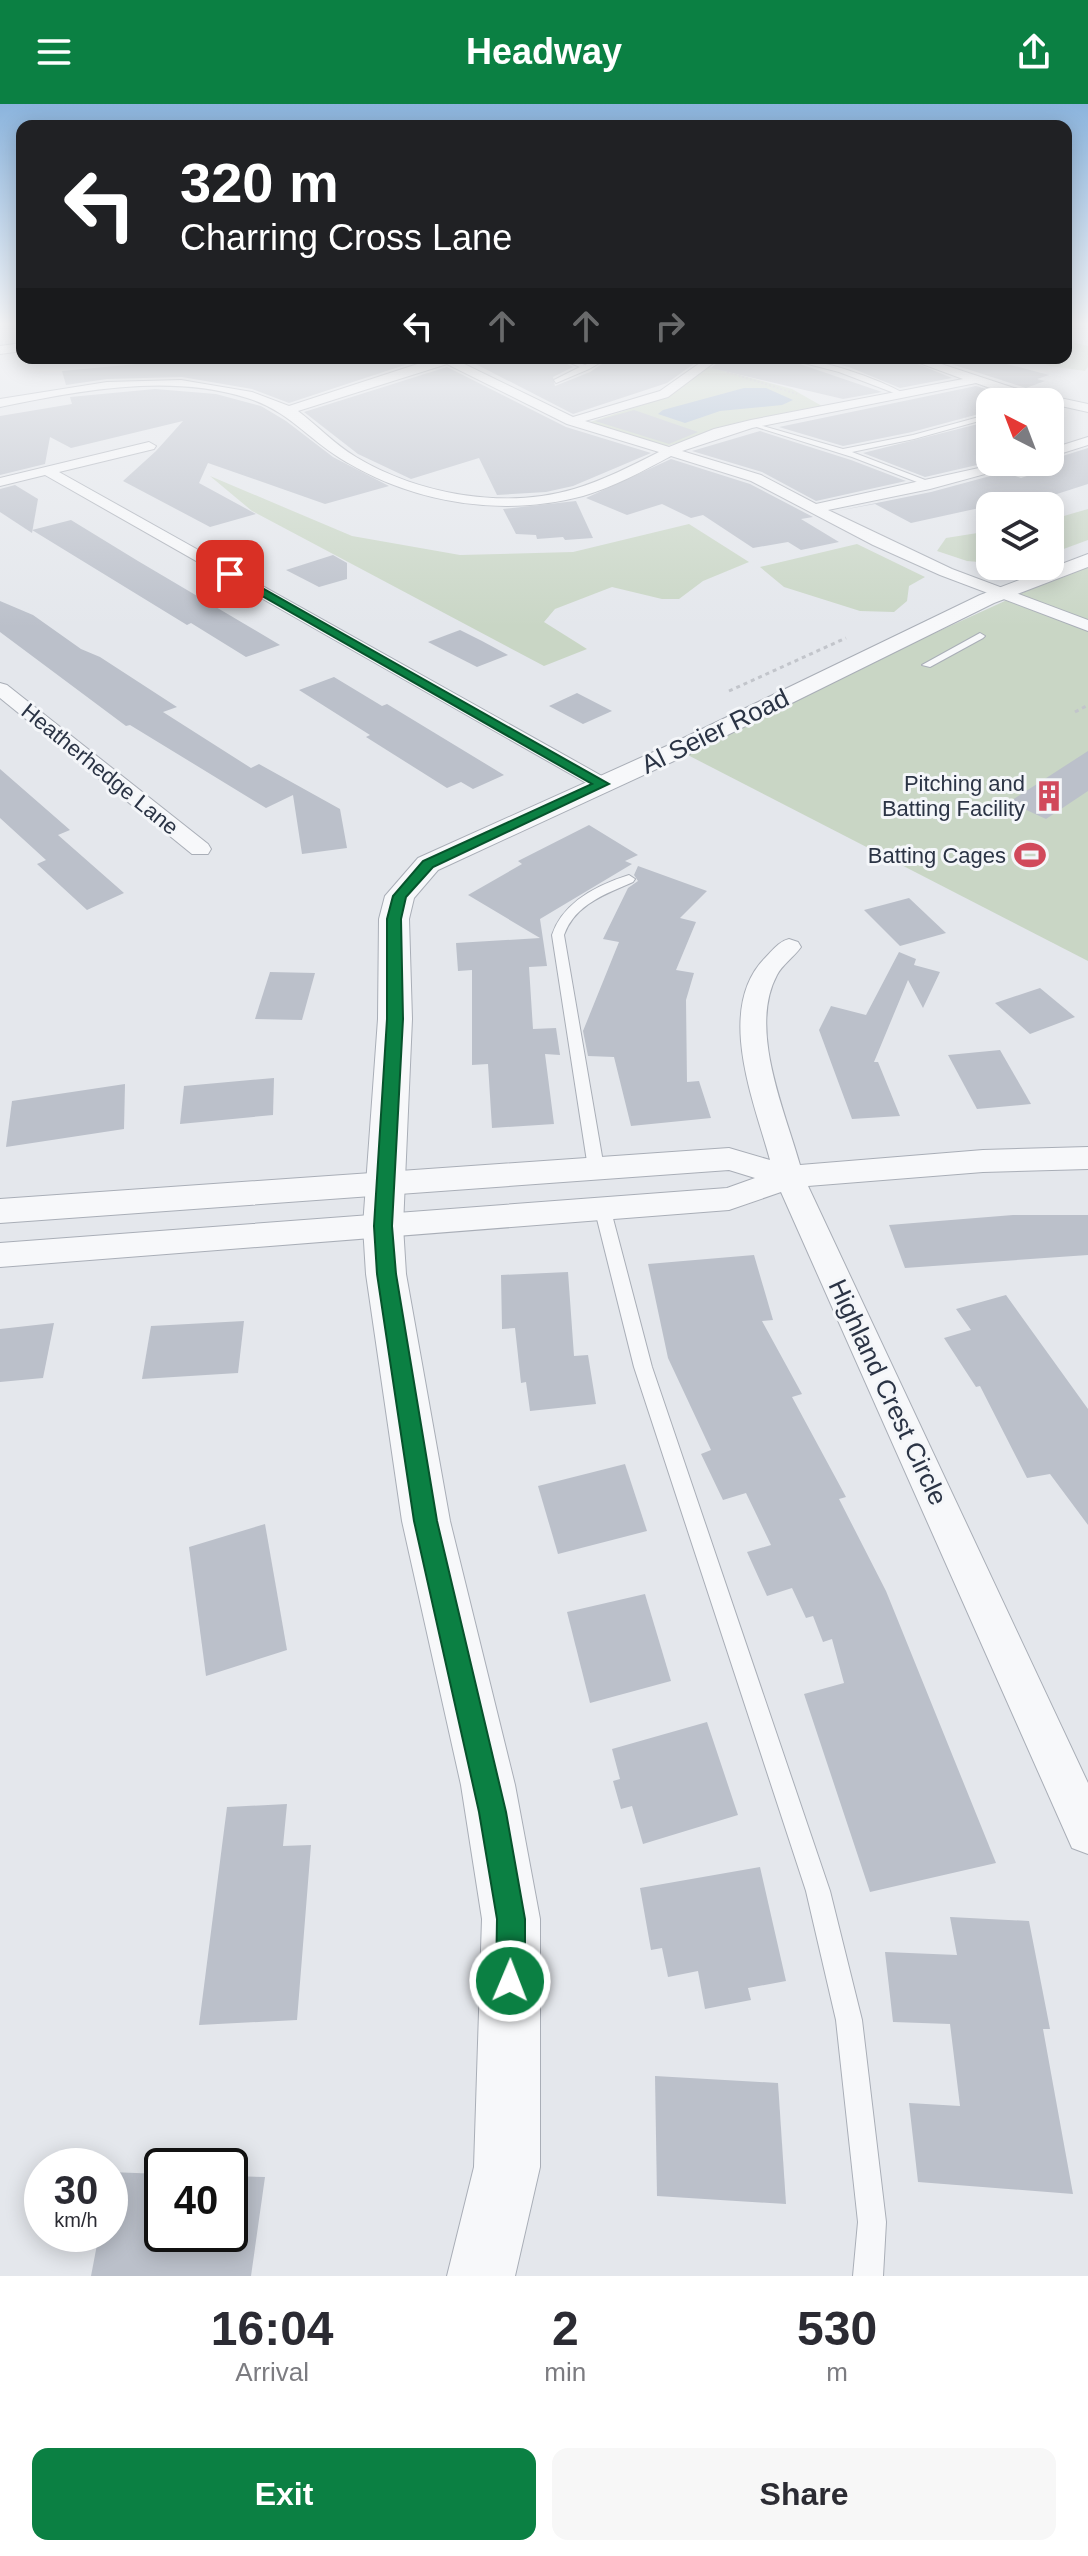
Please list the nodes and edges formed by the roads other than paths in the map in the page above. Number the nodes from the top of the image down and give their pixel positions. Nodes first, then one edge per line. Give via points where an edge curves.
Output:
1 (306, 424) edge
2 (582, 424) edge
3 (749, 424) edge
4 (751, 424) edge
5 (960, 424) edge
6 (1088, 441) edge
7 (149, 446) dead end
8 (1064, 449) edge
9 (843, 451) junction
10 (668, 452) junction
11 (48, 471) junction
12 (976, 474) edge
13 (0, 482) edge
14 (930, 485) junction
15 (817, 508) junction
16 (1088, 560) edge
17 (1000, 593) junction
18 (1088, 626) edge
19 (980, 636) dead end
20 (927, 665) dead end
21 (0, 689) edge
22 (602, 784) junction
23 (200, 849) dead end
24 (629, 879) dead end
25 (789, 947) dead end
26 (1088, 1158) edge
27 (596, 1168) junction
28 (789, 1177) junction
29 (385, 1182) junction
30 (140, 1200) junction
31 (602, 1207) junction
32 (0, 1211) edge
33 (383, 1226) junction
34 (132, 1245) junction
35 (0, 1255) edge
36 (1088, 1832) edge
37 (481, 2276) edge
38 (868, 2276) edge

1 - 10 street via 367,468 414,488 480,501 579,492
2 - 10 street
3 - 10 street
4 - 9 lane
5 - 9 lane
6 - 8 street
7 - 11 street
9 - 14 lane
10 - 15 street via 756,478
11 - 13 street
11 - 22 street
12 - 14 street
14 - 15 street
15 - 17 street via 878,542
16 - 17 street, Al Seier Road
17 - 18 street
17 - 22 street, Al Seier Road
19 - 20 lane
21 - 23 street, Heatherhedge Lane
22 - 29 street, Al Seier Road via 428,864 400,896 394,919 395,1019
24 - 27 lane via 572,909 561,920 558,935
25 - 28 street, Highland Crest Circle via 765,972 755,1004 753,1047
26 - 28 street
27 - 28 street via 729,1159
27 - 29 street
27 - 31 street
28 - 31 street via 729,1199
28 - 36 street, Highland Crest Circle
29 - 30 street
29 - 33 street, Al Seier Road
30 - 32 street
30 - 34 street
31 - 33 street
31 - 38 lane via 643,1367 821,1905 849,2020 872,2222
33 - 34 street
33 - 37 street, Al Seier Road via 426,1521 488,1785 511,1919 507,2167
34 - 35 street

